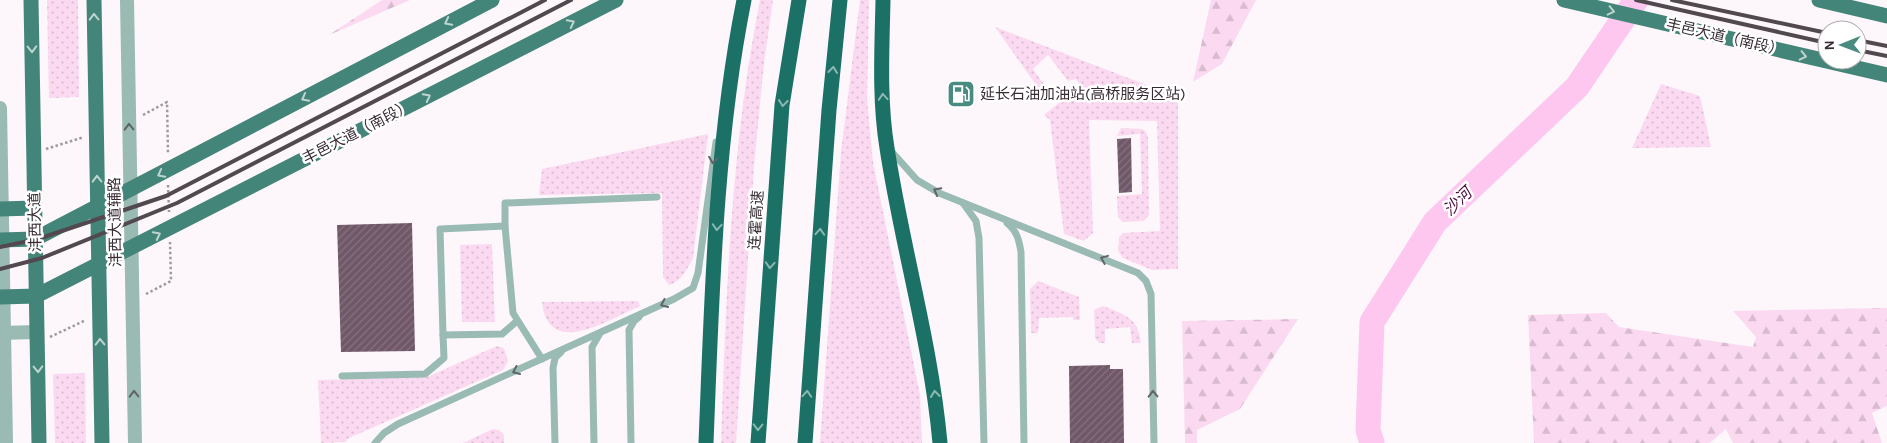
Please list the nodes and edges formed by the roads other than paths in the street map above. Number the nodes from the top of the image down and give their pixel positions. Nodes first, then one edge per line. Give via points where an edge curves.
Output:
1 (31, 0) edge
2 (94, 0) edge
3 (127, 0) edge
4 (492, 0) edge
5 (616, 0) edge
6 (840, 0) edge
7 (883, 0) edge
8 (1564, 0) edge
9 (1819, 0) edge
10 (743, 2) edge
11 (799, 2) edge
12 (1887, 16) edge
13 (1887, 75) edge
14 (729, 96) junction
15 (0, 108) edge
16 (885, 130) junction
17 (130, 190) junction
18 (657, 197) dead end
19 (963, 203) junction
20 (34, 208) junction
21 (97, 208) junction
22 (1, 209) edge
23 (1002, 218) junction
24 (505, 226) junction
25 (35, 238) junction
26 (1, 240) edge
27 (131, 248) junction
28 (98, 265) junction
29 (36, 296) junction
30 (2, 297) edge
31 (643, 313) junction
32 (517, 320) junction
33 (604, 331) junction
34 (37, 332) junction
35 (2, 333) edge
36 (444, 336) junction
37 (563, 350) junction
38 (542, 359) junction
39 (342, 376) dead end
40 (6, 443) edge
41 (40, 443) edge
42 (102, 443) edge
43 (135, 443) edge
44 (375, 443) edge
45 (555, 443) edge
46 (594, 443) edge
47 (631, 443) edge
48 (706, 443) edge
49 (758, 443) edge
50 (805, 443) edge
51 (940, 443) edge
52 (984, 443) edge
53 (1024, 443) edge
54 (1154, 443) edge

1 -> 20 main road, 沣西大道
21 -> 2 main road
17 -> 3 street, 沣西大道辅路
4 -> 17 main road
27 -> 5 main road, 丰邑大道（南段）
50 -> 6 highway
16 -> 7 highway via 881,72
8 -> 13 main road, 丰邑大道（南段）
9 - 12 main road
10 - 14 highway
11 -> 49 highway, 连霍高速 via 782,105
14 -> 31 lane via 720,120 698,273 693,288
14 -> 48 highway via 711,308
15 - 22 street
19 -> 16 lane via 917,180 893,153
51 -> 16 highway via 935,388
17 - 21 main road
17 - 27 street, 沣西大道辅路
18 - 24 lane via 505,203
19 - 23 lane
19 - 52 lane via 976,221 979,238
20 - 22 main road
20 - 25 main road, 沣西大道
21 - 25 main road
21 - 28 main road
22 - 26 street
23 - 53 lane via 1013,227 1020,246
54 -> 23 lane via 1151,294 1146,281 1138,273
24 - 32 lane via 509,289
24 - 36 lane via 440,229
25 - 26 main road
25 - 29 main road, 沣西大道
26 - 30 street
27 - 28 main road, 丰邑大道（南段）
43 -> 27 street, 沣西大道辅路
28 - 29 main road, 丰邑大道（南段）
42 -> 28 main road
29 - 30 main road
29 - 34 main road, 沣西大道
30 - 35 street
31 - 33 lane
31 - 47 lane via 630,330
32 - 36 lane via 502,334
32 - 38 lane
33 - 37 lane
33 - 46 lane via 592,346
34 - 35 street
34 -> 41 main road, 沣西大道
35 - 40 street
36 - 39 lane via 444,358 425,374
37 - 38 lane
37 - 45 lane via 555,358 553,368
38 -> 44 lane via 398,424

